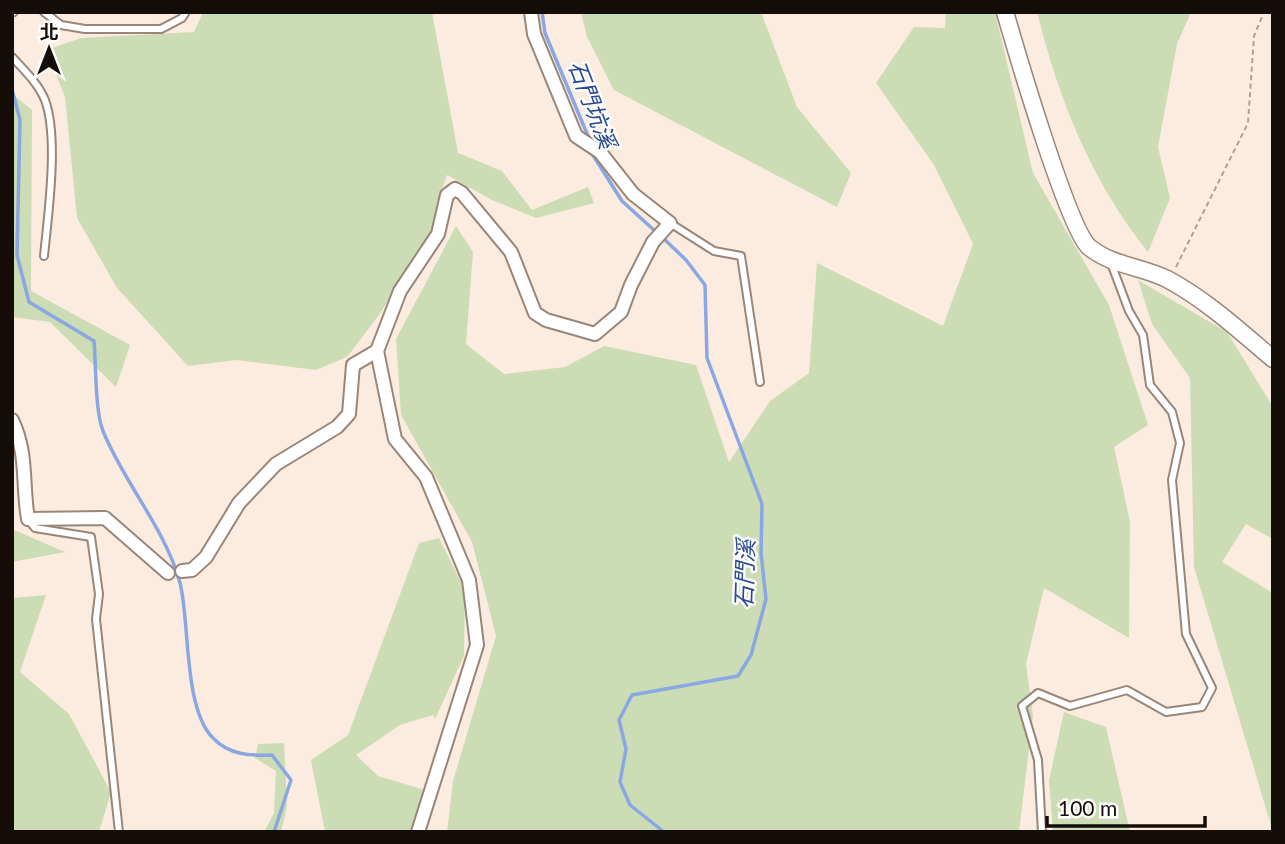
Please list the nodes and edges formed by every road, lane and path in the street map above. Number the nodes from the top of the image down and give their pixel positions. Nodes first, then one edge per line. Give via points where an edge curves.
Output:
1 (44, 12) edge
2 (186, 12) edge
3 (531, 12) edge
4 (1005, 12) edge
5 (1264, 12) edge
6 (12, 57) edge
7 (667, 226) junction
8 (44, 256) dead end
9 (1111, 262) junction
10 (1170, 281) junction
11 (377, 351) junction
12 (1273, 359) edge
13 (760, 382) dead end
14 (12, 420) edge
15 (28, 519) junction
16 (182, 571) joint
17 (168, 573) joint
18 (119, 832) edge
19 (418, 832) edge
20 (1042, 832) edge

1 - 2 lane via 61,25 85,29 161,29
3 - 7 street via 534,34 576,136 600,152 633,194
4 - 9 street via 1079,232 1087,245
5 - 10 path via 1254,36 1248,123
6 - 8 lane via 45,101 51,177
7 - 11 street via 655,240 621,312 595,334 535,313 511,252 455,189 447,195 438,234 400,292
7 - 13 lane via 714,251 741,256
9 - 10 street via 1145,269
9 - 20 lane via 1143,335 1150,385 1172,412 1180,443 1172,480 1186,634 1212,688 1202,707 1167,712 1127,690 1070,706 1038,693 1022,706 1038,760
10 - 12 street
11 - 16 street via 353,365 349,414 329,433 276,464 239,503 206,557 192,570
11 - 19 street via 395,439 426,477 469,580 477,645
14 - 15 street via 22,440
15 - 17 street via 105,518
15 - 18 lane via 35,528 91,537
16 - 17 lane

